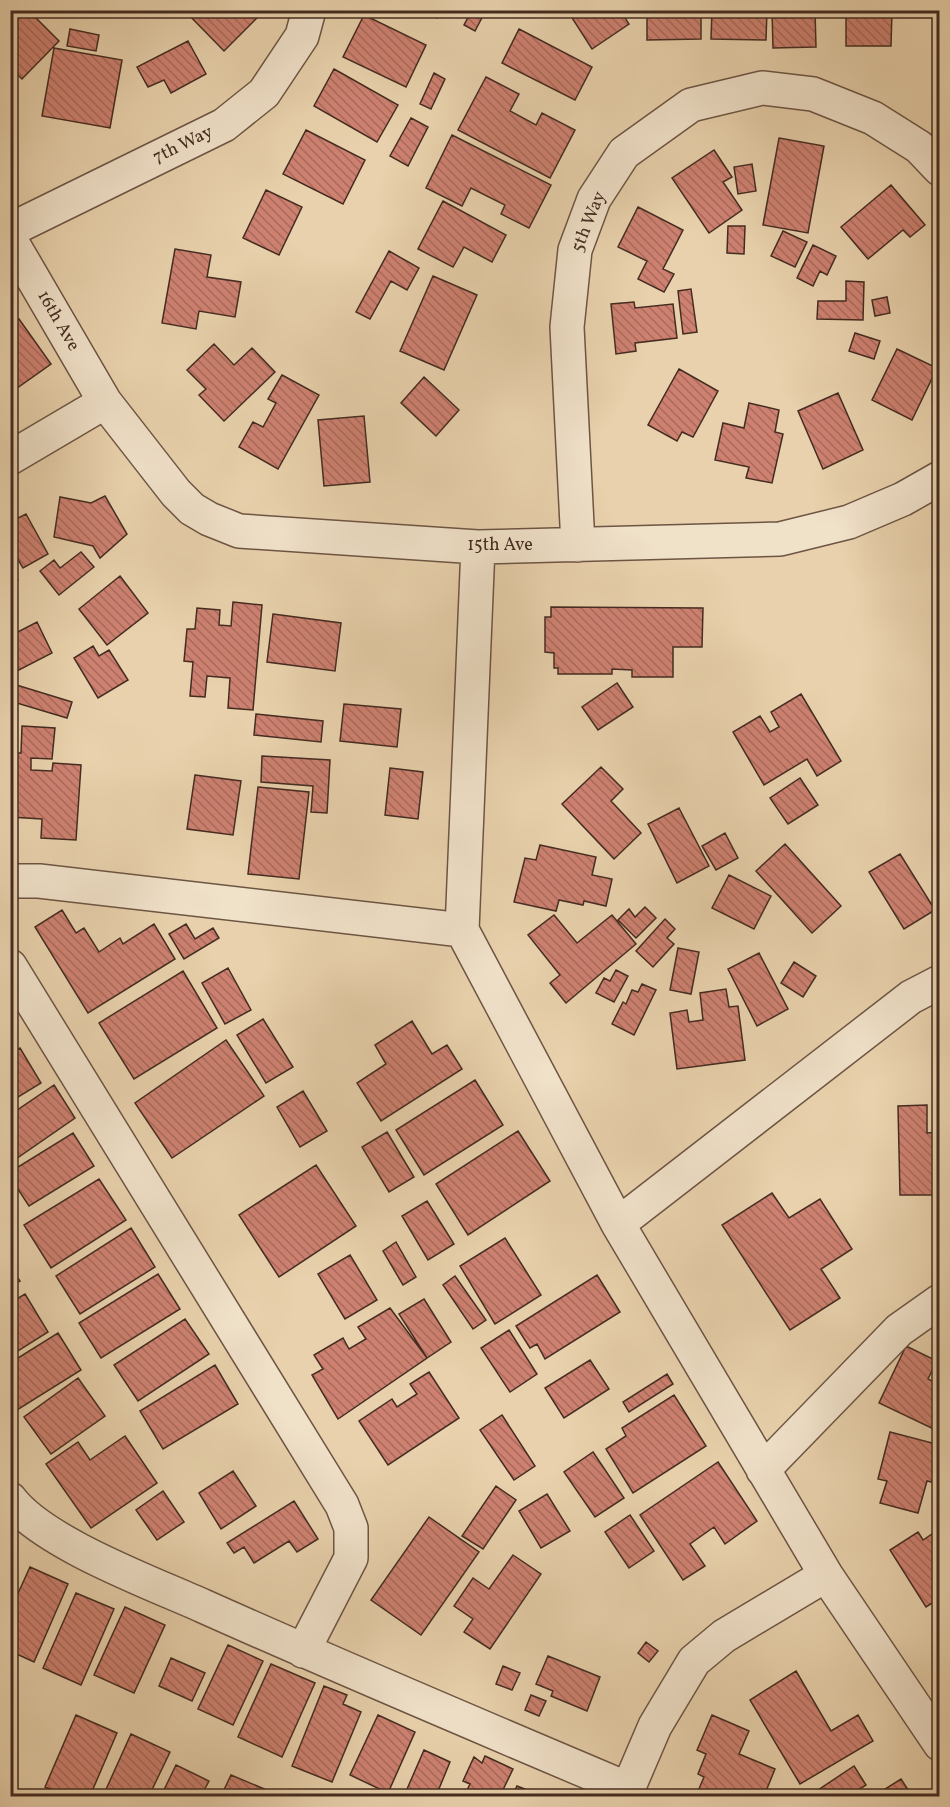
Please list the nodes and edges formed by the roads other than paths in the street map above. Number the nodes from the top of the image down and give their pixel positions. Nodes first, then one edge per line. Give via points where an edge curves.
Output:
1 (309, 10) edge
2 (939, 169) edge
3 (10, 230) edge
4 (10, 239) edge
5 (105, 402) junction
6 (10, 458) edge
7 (939, 478) edge
8 (578, 545) junction
9 (478, 547) junction
10 (10, 881) edge
11 (462, 930) junction
12 (10, 966) edge
13 (939, 982) edge
14 (618, 1224) junction
15 (939, 1301) edge
16 (763, 1470) junction
17 (10, 1499) edge
18 (826, 1575) junction
19 (303, 1651) junction
20 (939, 1744) edge
21 (627, 1793) edge

1 - 3 street, 7th Way via 302,36 264,93 224,125
2 - 8 street, 5th Way via 919,147 873,118 813,94 762,88 691,105 624,153 594,199 575,250 567,327
4 - 5 street, 16th Ave
5 - 6 street
5 - 9 street, 15th Ave via 192,509 239,531
7 - 8 street, 15th Ave via 903,499 849,522 780,539
8 - 9 street, 15th Ave
9 - 11 street
10 - 11 street via 39,881
11 - 14 street
12 - 19 street via 342,1505 351,1528 351,1558
13 - 14 street via 911,997
14 - 16 street
15 - 16 street via 899,1330
16 - 18 street
17 - 19 street via 33,1521 101,1560
18 - 20 street
18 - 21 street via 724,1636 694,1661 655,1726
19 - 21 street

